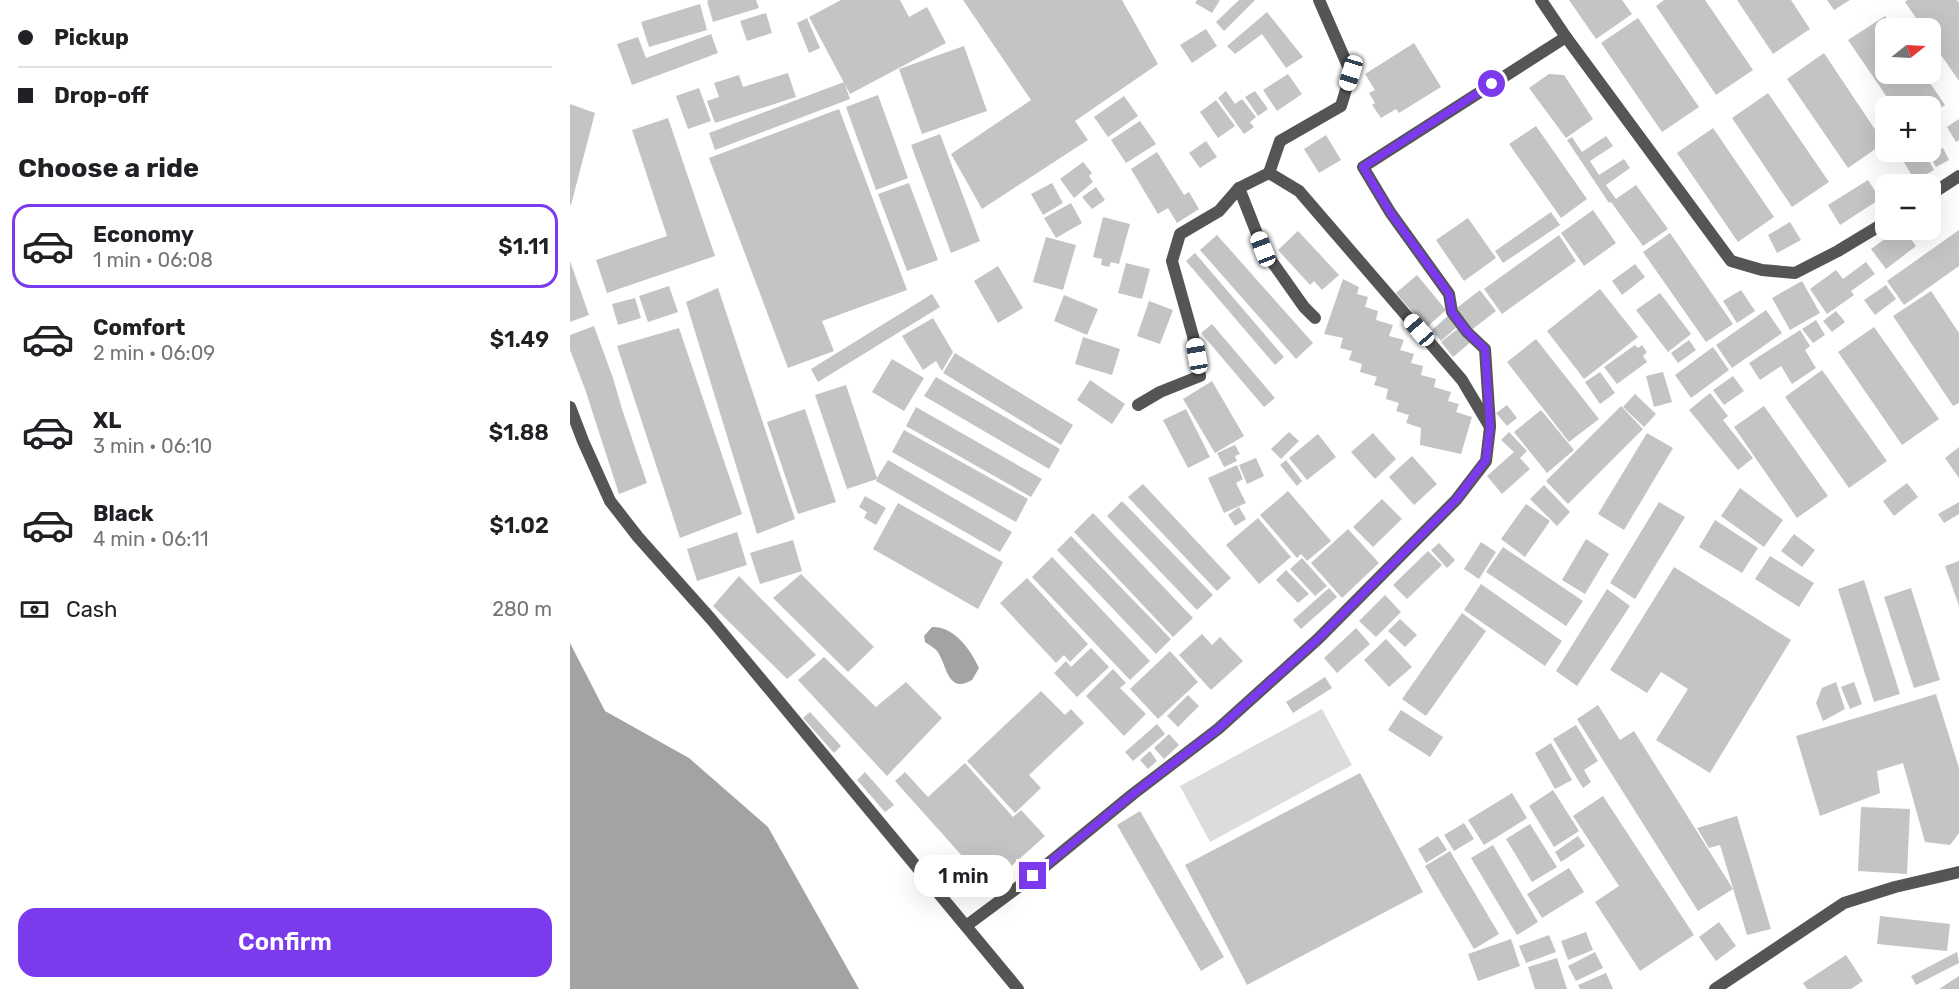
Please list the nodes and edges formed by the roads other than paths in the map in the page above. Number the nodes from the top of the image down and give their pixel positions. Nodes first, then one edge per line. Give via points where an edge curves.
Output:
1 (1319, 0) edge
2 (1541, 0) edge
3 (1566, 37) junction
4 (1269, 173) junction
5 (1959, 176) edge
6 (1239, 188) junction
7 (1941, 188) edge
8 (1875, 229) edge
9 (1315, 318) dead end
10 (1138, 405) dead end
11 (570, 407) edge
12 (1490, 427) junction
13 (1959, 872) edge
14 (966, 926) junction
15 (1018, 989) edge
16 (1715, 989) edge

1 - 4 street via 1351,73 1341,106 1280,141
2 - 3 street
3 - 8 street via 1731,261 1762,270 1795,273
3 - 12 street via 1363,167 1449,294 1452,312 1485,349
4 - 6 street
4 - 12 street via 1299,191 1462,380
5 - 7 street
6 - 9 street via 1263,249
6 - 10 street via 1219,211 1180,234 1172,261 1200,376
11 - 14 street via 610,501
12 - 14 street via 1486,460 1456,500 1318,639 1218,729
13 - 16 street via 1844,903
14 - 15 street

